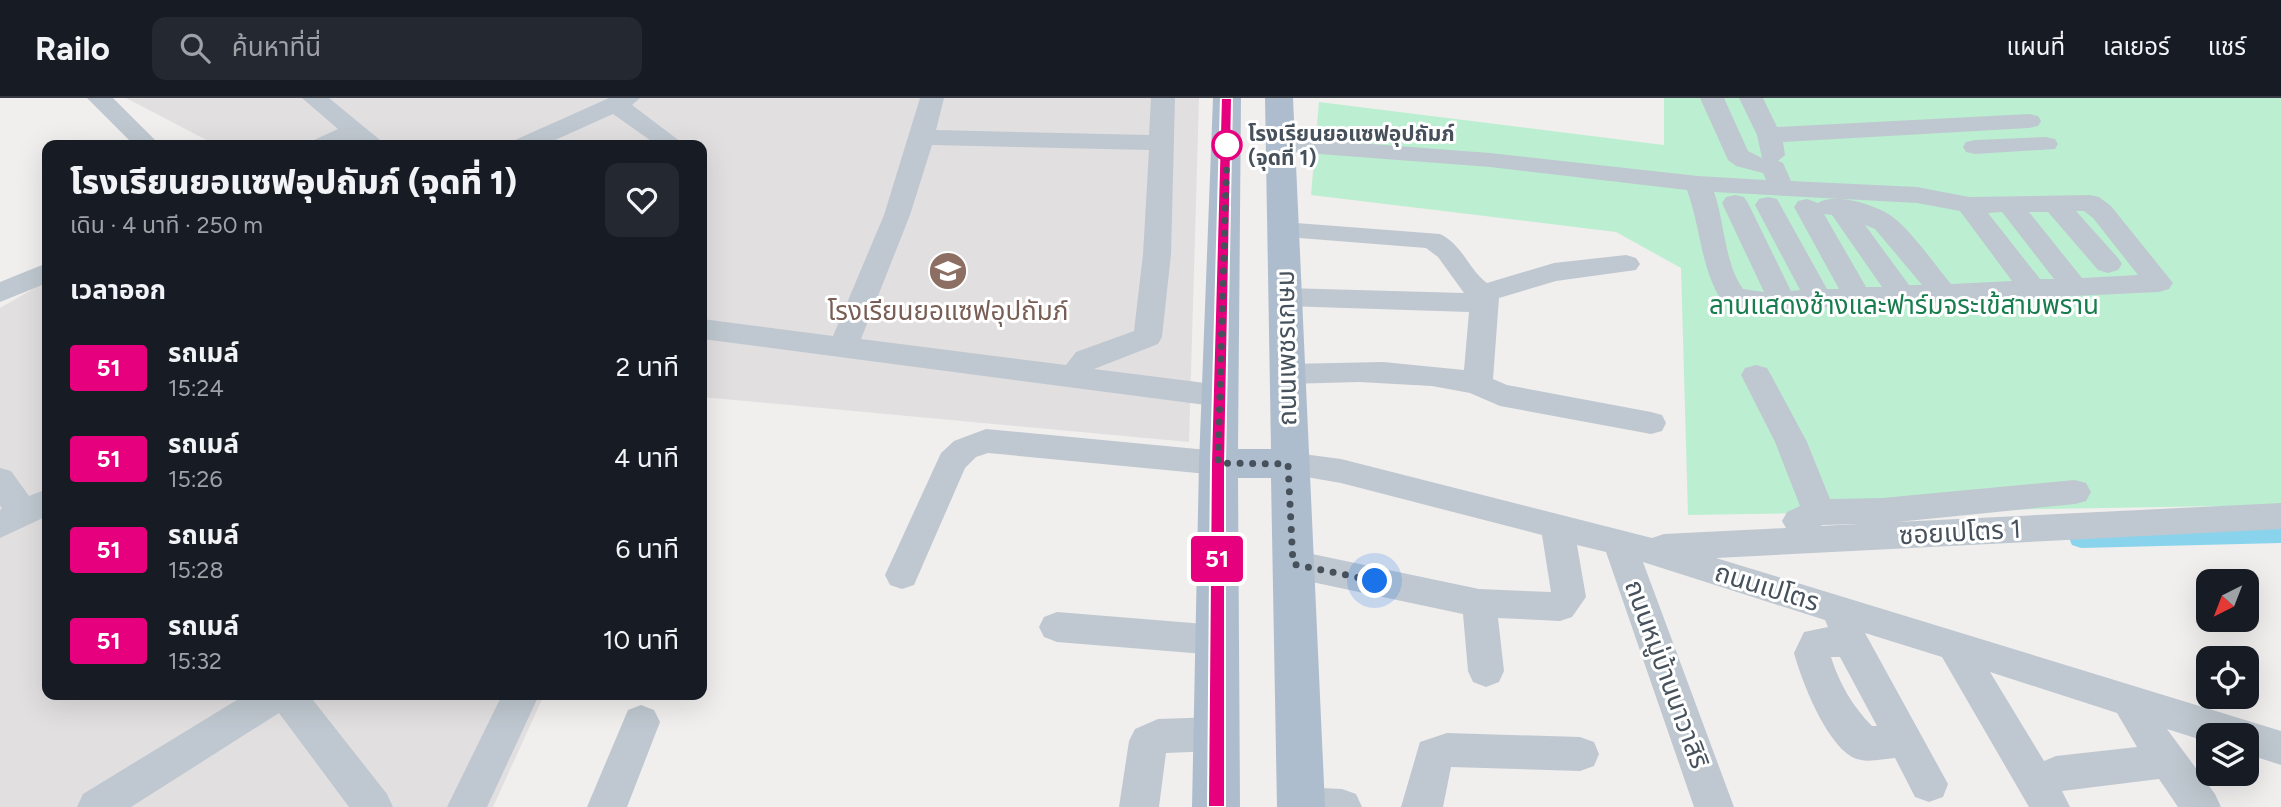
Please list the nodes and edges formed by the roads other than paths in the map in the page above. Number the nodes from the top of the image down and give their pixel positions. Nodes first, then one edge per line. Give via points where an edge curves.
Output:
1 (99, 98) edge
2 (314, 98) edge
3 (932, 98) edge
4 (1163, 98) edge
5 (1227, 98) edge
6 (1279, 98) edge
7 (1712, 98) edge
8 (622, 100) edge
9 (2013, 100) edge
10 (2029, 121) junction
11 (922, 137) junction
12 (365, 138) edge
13 (143, 140) edge
14 (535, 140) edge
15 (668, 140) edge
16 (1160, 143) junction
17 (1280, 144) junction
18 (1975, 147) dead end
19 (1867, 148) dead end
20 (1768, 152) edge
21 (1700, 192) junction
22 (1735, 203) junction
23 (2055, 203) junction
24 (2009, 204) junction
25 (1969, 205) junction
26 (1807, 207) junction
27 (1840, 208) junction
28 (1283, 230) junction
29 (1626, 264) dead end
30 (2108, 264) dead end
31 (42, 274) edge
32 (2075, 287) junction
33 (2033, 289) junction
34 (1942, 291) junction
35 (0, 293) edge
36 (1901, 294) junction
37 (1857, 296) junction
38 (1285, 297) junction
39 (1484, 298) junction
40 (1818, 299) junction
41 (1782, 301) junction
42 (707, 330) edge
43 (844, 348) junction
44 (1287, 374) junction
45 (1756, 374) dead end
46 (1073, 377) junction
47 (1478, 384) junction
48 (1221, 396) junction
49 (1651, 423) dead end
50 (1218, 463) junction
51 (1288, 464) junction
52 (0, 480) edge
53 (2075, 492) dead end
54 (1819, 512) junction
55 (23, 513) edge
56 (2281, 516) edge
57 (1557, 526) junction
58 (1745, 543) junction
59 (1640, 548) junction
60 (1293, 564) junction
61 (902, 575) dead end
62 (1479, 603) junction
63 (1845, 625) junction
64 (1057, 627) dead end
65 (1217, 640) junction
66 (1954, 645) junction
67 (1486, 671) dead end
68 (268, 700) edge
69 (291, 700) edge
70 (519, 700) edge
71 (2130, 701) junction
72 (641, 722) dead end
73 (2201, 723) edge
74 (1216, 734) junction
75 (2259, 741) edge
76 (2281, 748) edge
77 (1580, 754) dead end
78 (2168, 761) junction
79 (1929, 784) dead end
80 (2053, 790) edge
81 (1301, 806) edge
82 (97, 807) edge
83 (373, 807) edge
84 (467, 807) edge
85 (607, 807) edge
86 (1139, 807) edge
87 (1216, 807) edge
88 (1342, 807) edge
89 (1421, 807) edge
90 (1714, 807) edge
91 (2200, 807) edge

1 - 13 street
2 - 12 street
3 - 11 street
4 - 16 street
5 - 48 main road
6 - 17 main road, ถนนเพชรเกษม
7 - 20 street via 1737,155 1745,161
8 - 14 street
8 - 15 street
9 - 10 street
9 - 20 street
10 - 18 street via 2048,146
10 - 20 street
11 - 16 street
11 - 43 street via 917,161
16 - 46 street via 1157,254 1148,337 1086,359
17 - 21 street via 1490,160
17 - 28 main road, ถนนเพชรเกษม
19 - 20 street
20 - 21 street
20 - 22 street
20 - 25 street via 1917,195
20 - 26 street
20 - 40 street
21 - 22 street
21 - 41 street via 1711,224 1716,263 1733,296 1752,302
22 - 41 street
23 - 24 street
23 - 30 street
23 - 32 street via 2096,206 2159,283
24 - 25 street
24 - 32 street
25 - 33 street
26 - 27 street
26 - 37 street
27 - 34 street via 1884,223
27 - 36 street
28 - 38 main road, ถนนเพชรเกษม
28 - 39 street via 1432,240 1448,250 1469,286
29 - 39 street via 1554,272
31 - 35 street
32 - 33 street
33 - 34 street
34 - 36 street
36 - 37 street
37 - 40 street
38 - 39 street
38 - 44 main road, ถนนเพชรเกษม
39 - 47 street
40 - 41 street
42 - 43 street
43 - 46 street
44 - 47 street via 1343,371
44 - 51 main road, ถนนเพชรเกษม
45 - 54 street via 1791,442
46 - 48 street
47 - 49 street via 1500,395
48 - 50 main road
50 - 51 main road
50 - 61 street via 986,441 965,449 953,461
50 - 65 main road
51 - 57 street, ถนนเปโตร via 1341,471
51 - 60 main road, ถนนเพชรเกษม
52 - 55 street
53 - 54 street via 1882,511
54 - 58 street
56 - 58 street, ซอยเปโตร 1
57 - 59 street, ถนนเปโตร
57 - 62 street via 1569,597 1566,603 1560,607
58 - 59 street, ซอยเปโตร 1
59 - 63 street, ถนนเปโตร
59 - 90 street, ถนนหมู่บ้านนาวาสิริ
60 - 62 street
60 - 81 main road, ถนนเพชรเกษม
62 - 67 street
63 - 66 street, ถนนเปโตร
63 - 79 street
64 - 65 street
65 - 74 main road
66 - 71 street, ถนนเปโตร
66 - 80 street
68 - 82 street
69 - 83 street
70 - 84 street
71 - 73 street, ถนนเปโตร
71 - 78 street
72 - 85 street
74 - 86 street via 1149,740
74 - 87 main road
75 - 76 street
77 - 89 street via 1447,750 1434,754
78 - 80 street
78 - 91 street
81 - 88 street

